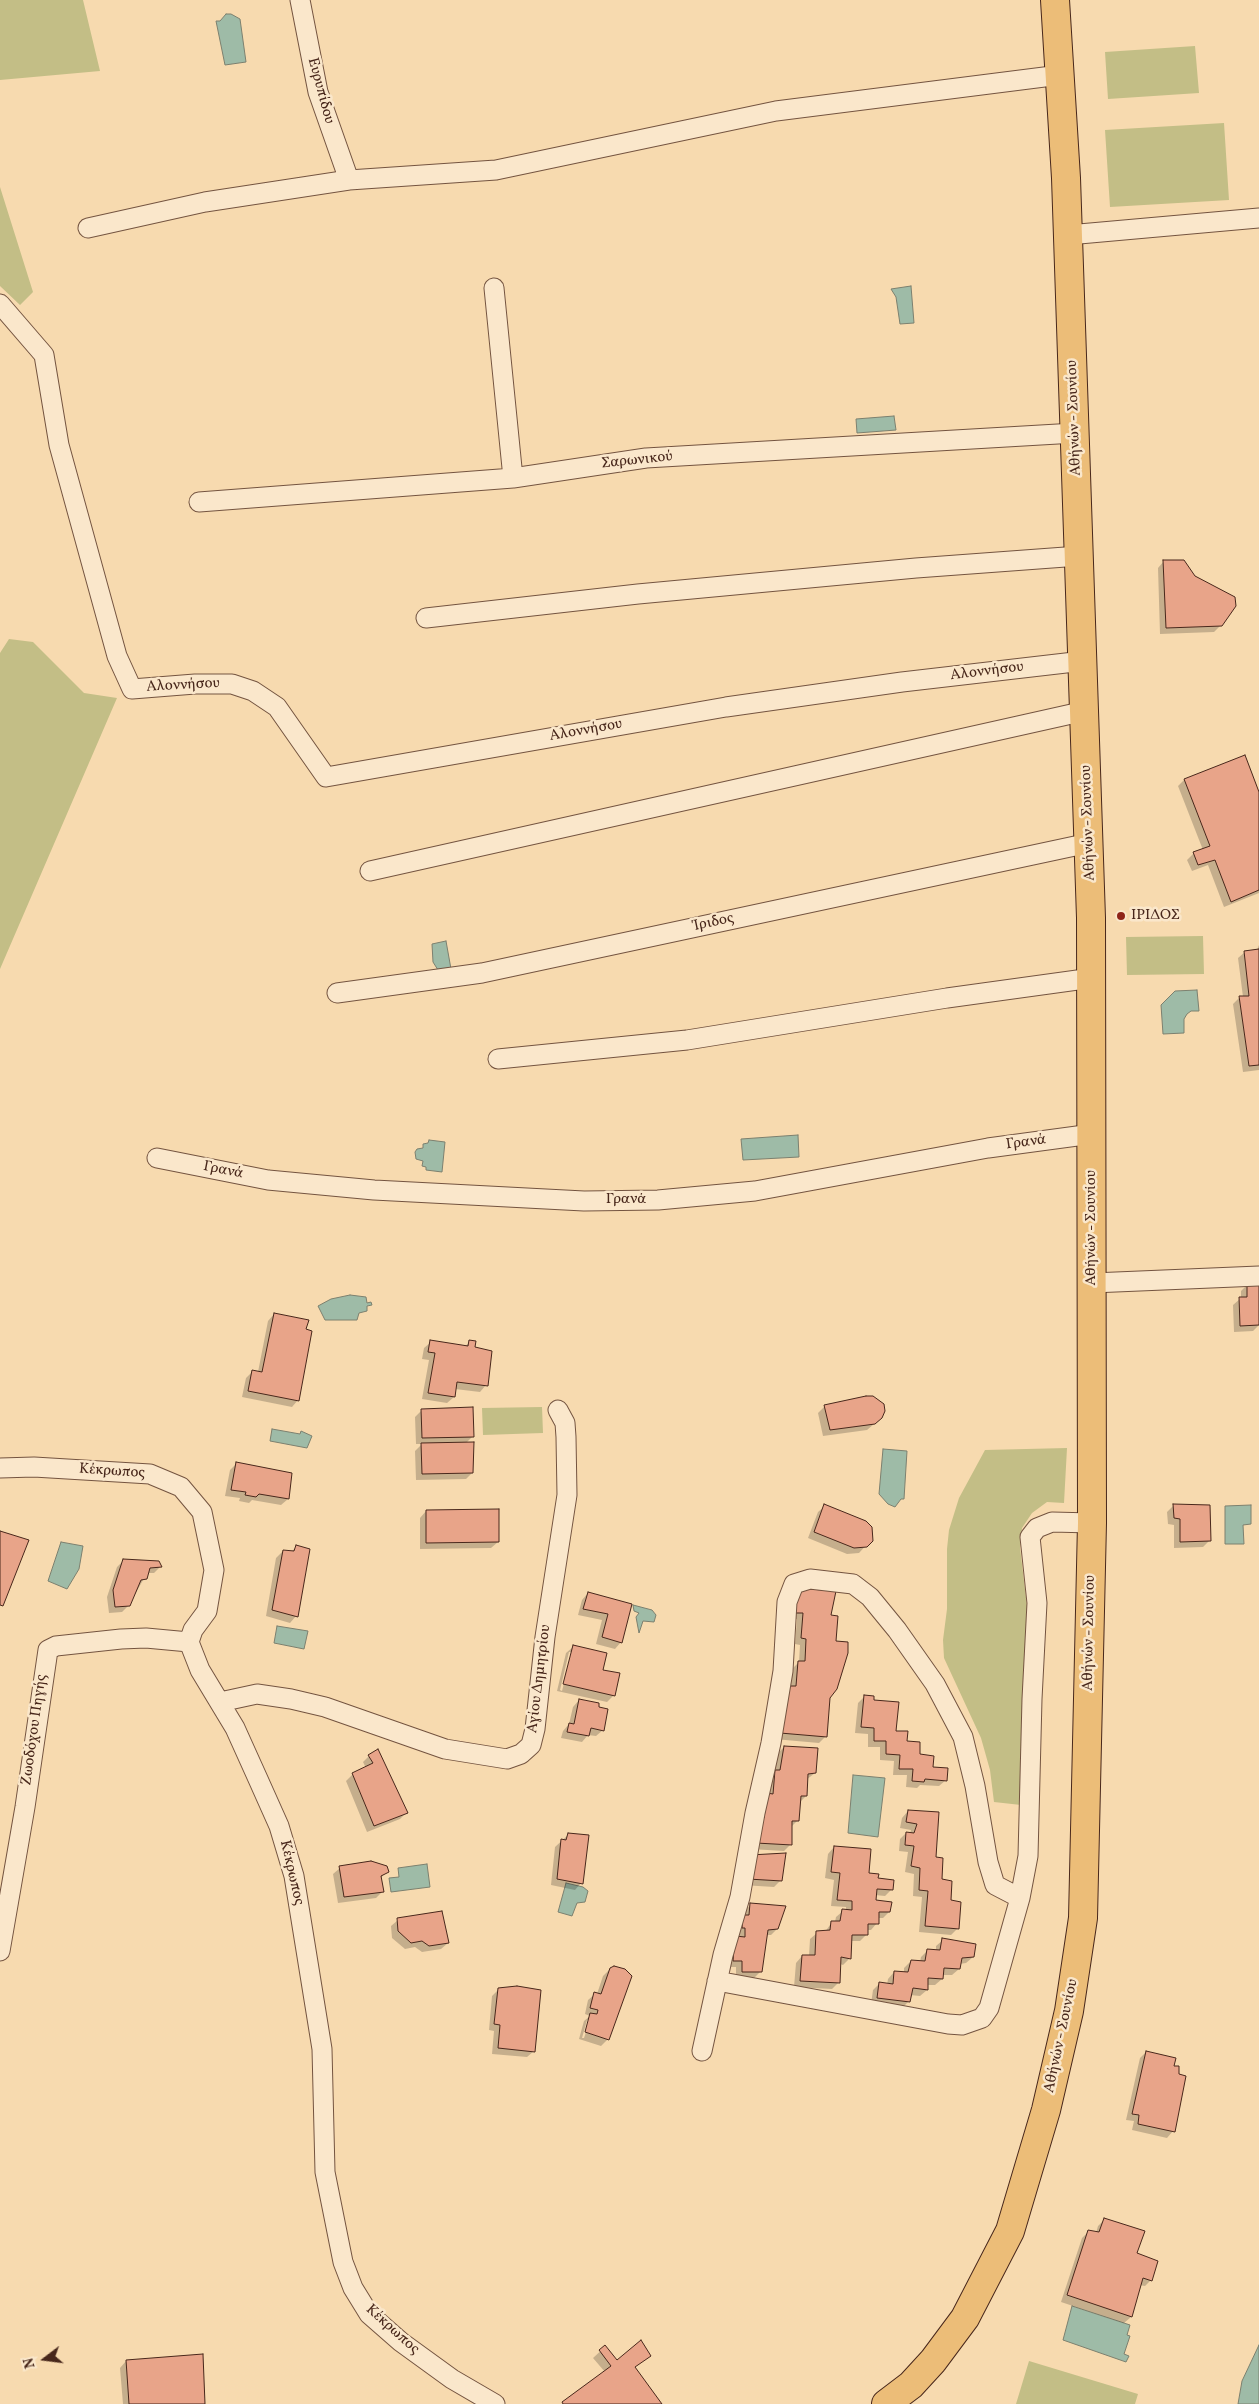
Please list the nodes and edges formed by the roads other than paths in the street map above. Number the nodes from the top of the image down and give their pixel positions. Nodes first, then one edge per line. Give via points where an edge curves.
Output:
1 (300, 0) edge
2 (1055, 0) edge
3 (1060, 75) junction
4 (349, 180) junction
5 (1259, 218) edge
6 (88, 228) dead end
7 (1068, 235) junction
8 (494, 288) dead end
9 (0, 304) edge
10 (1076, 433) junction
11 (513, 478) junction
12 (199, 502) dead end
13 (1079, 556) junction
14 (426, 618) dead end
15 (1083, 661) junction
16 (1085, 711) junction
17 (1089, 843) junction
18 (370, 871) dead end
19 (1092, 978) junction
20 (337, 993) dead end
21 (498, 1059) dead end
22 (1092, 1134) junction
23 (157, 1158) dead end
24 (1259, 1276) edge
25 (1092, 1283) junction
26 (558, 1410) dead end
27 (0, 1468) edge
28 (1092, 1523) junction
29 (189, 1642) junction
30 (220, 1702) junction
31 (1020, 1898) junction
32 (0, 1951) edge
33 (718, 1981) junction
34 (702, 2050) dead end
35 (495, 2404) edge
36 (886, 2404) edge

1 - 4 street, Ευρυπίδου via 318,92
2 - 3 main road, Αθήνών - Σουνίου
3 - 4 street via 776,111 496,170
3 - 7 main road, Αθήνών - Σουνίου
4 - 6 street via 205,202
5 - 7 street
7 - 10 main road, Αθήνών - Σουνίου
8 - 11 street
9 - 15 street, Αλοννήσου via 44,355 59,445 116,656 132,689 232,684 252,690 277,707 326,777 726,707
10 - 11 street, Σαρωνικού via 646,458
10 - 13 main road, Αθήνών - Σουνίου
11 - 12 street, Σαρωνικού
13 - 14 street via 667,591
13 - 15 main road, Αθήνών - Σουνίου
15 - 16 main road, Αθήνών - Σουνίου
16 - 17 main road, Αθήνών - Σουνίου
16 - 18 street
17 - 19 main road, Αθήνών - Σουνίου
17 - 20 street, Ίριδος via 482,973
19 - 21 street via 687,1040
19 - 22 main road, Αθήνών - Σουνίου
22 - 23 street, Γρανά via 988,1148 755,1191 658,1200 584,1201 374,1190 268,1180
22 - 25 main road, Αθήνών - Σουνίου
24 - 25 street
25 - 28 main road, Αθήνών - Σουνίου
26 - 30 street, Αγίου Δημητρίου via 566,1437 567,1496 531,1745 507,1759 445,1749 325,1707 291,1699 257,1694
27 - 29 street, Κέκρωπος via 150,1474 181,1487 202,1512 214,1570 207,1611 193,1630
28 - 31 street via 1052,1522 1037,1528 1030,1537 1036,1603 1028,1856
28 - 36 main road, Αθήνών - Σουνίου via 1085,1884 1070,2011 1046,2110 1010,2231 965,2318 933,2362
29 - 30 street, Κέκρωπος via 200,1670
29 - 32 street, Ζωοδόχου Πηγής via 121,1639 56,1646 48,1650
30 - 35 street, Κέκρωπος via 279,1826 294,1876 322,2049 325,2172 344,2262 353,2288 369,2314 401,2342 452,2379
31 - 33 street via 989,2008 982,2018 970,2023 948,2024
31 - 33 street via 995,1885 963,1737 935,1684 870,1596 853,1584 810,1579 794,1584 787,1602 783,1671 771,1742 740,1897
33 - 34 street

